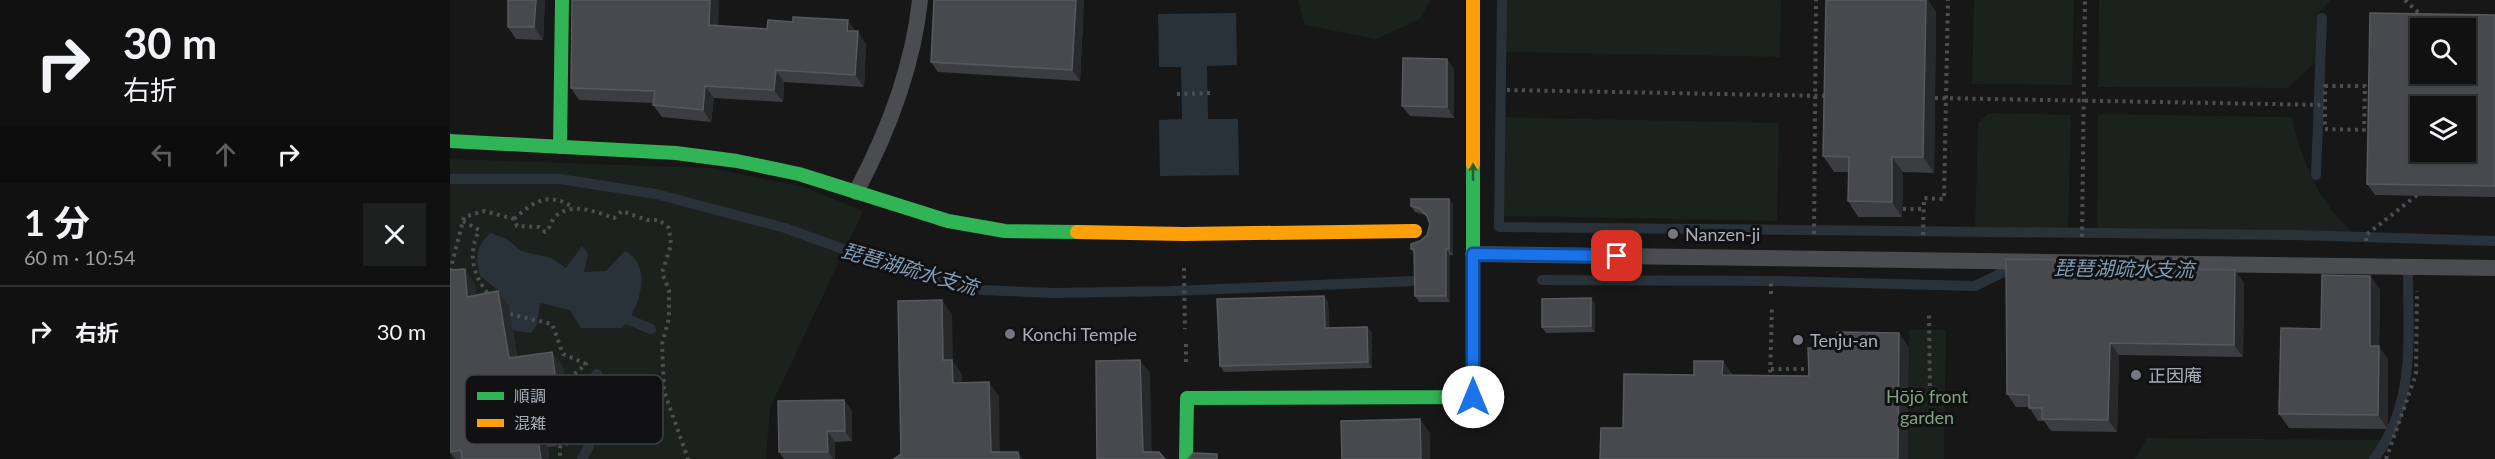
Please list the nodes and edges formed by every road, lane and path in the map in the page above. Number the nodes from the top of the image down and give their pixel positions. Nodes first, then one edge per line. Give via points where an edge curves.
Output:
1 (562, 0) edge
2 (920, 0) edge
3 (1473, 0) edge
4 (1816, 0) edge
5 (1948, 0) edge
6 (2085, 0) edge
7 (2405, 0) edge
8 (2424, 18) edge
9 (1473, 90) junction
10 (1211, 93) dead end
11 (1177, 94) dead end
12 (1814, 96) junction
13 (1835, 96) edge
14 (1935, 98) dead end
15 (1946, 98) junction
16 (2084, 101) junction
17 (2325, 105) junction
18 (2365, 105) junction
19 (2372, 106) edge
20 (450, 141) edge
21 (560, 147) junction
22 (856, 192) junction
23 (2417, 195) edge
24 (574, 208) junction
25 (1903, 209) dead end
26 (1923, 209) junction
27 (514, 219) junction
28 (463, 221) junction
29 (1415, 231) dead end
30 (2366, 235) dead end
31 (1473, 254) junction
32 (1814, 259) junction
33 (1923, 260) junction
34 (2082, 262) junction
35 (2495, 268) edge
36 (450, 271) edge
37 (1185, 283) dead end
38 (2417, 290) dead end
39 (495, 303) edge
40 (1772, 305) dead end
41 (1929, 312) dead end
42 (510, 314) dead end
43 (1185, 329) dead end
44 (1771, 369) junction
45 (1818, 369) edge
46 (573, 375) edge
47 (1770, 390) edge
48 (1909, 396) dead end
49 (566, 444) edge
50 (560, 459) edge
51 (688, 459) edge
52 (1186, 459) edge
53 (2386, 459) edge

1 - 21 street
2 - 22 lane via 902,79 877,154
3 - 9 street
4 - 12 path
5 - 15 path
6 - 16 path
7 - 8 path
9 - 12 path
31 -> 9 street via 1468,231
10 - 11 path
12 - 13 path
12 - 32 path
14 - 15 path
15 - 16 path
15 - 26 path via 1944,199 1924,198
16 - 17 path
16 - 34 path
17 - 18 path via 2325,86 2365,86
17 - 18 path via 2325,129 2364,130
18 - 19 path
20 - 21 street
21 - 22 street via 676,153 737,161 799,174
22 - 29 street via 948,221 1005,231
23 - 30 path
24 - 27 path via 562,200 541,199
24 - 27 path via 560,212 545,232 517,226
24 - 51 path via 614,218 622,211 646,220 659,220 669,228 671,245 662,273 669,290 669,318 662,344 664,391
25 - 26 path
26 - 33 path
27 - 28 path via 484,211 464,217
28 - 36 path
28 - 39 path via 479,230 471,263 480,284
31 - 32 lane
31 - 52 street via 1473,397 1187,398
32 - 33 lane
33 - 34 lane
34 - 35 lane
37 - 43 path
38 - 53 path via 2416,374
40 - 44 path
41 - 48 path via 1930,396
42 - 46 path via 552,324 563,354 586,364
44 - 45 path
44 - 47 path
49 - 50 path via 560,447

